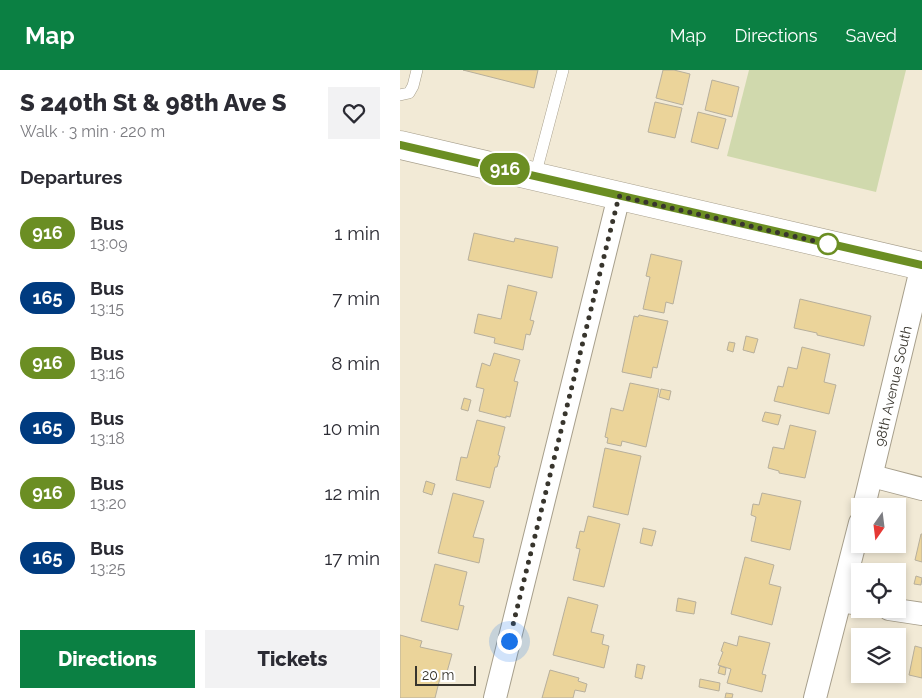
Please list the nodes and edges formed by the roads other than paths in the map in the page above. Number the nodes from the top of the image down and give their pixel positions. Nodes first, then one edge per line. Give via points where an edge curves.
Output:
1 (417, 70) edge
2 (563, 70) edge
3 (400, 95) edge
4 (400, 145) edge
5 (535, 176) junction
6 (619, 196) junction
7 (922, 266) edge
8 (872, 476) junction
9 (922, 489) edge
10 (866, 498) edge
11 (856, 553) edge
12 (850, 602) edge
13 (906, 612) edge
14 (922, 614) edge
15 (495, 698) edge
16 (816, 698) edge

1 - 3 lane via 409,93
2 - 5 lane
4 - 5 main road
5 - 6 main road
6 - 7 main road
6 - 15 street
7 - 8 street, 98th Avenue South
8 - 9 street
8 - 10 street, 98th Avenue South
11 - 12 street
12 - 16 street
13 - 14 street

